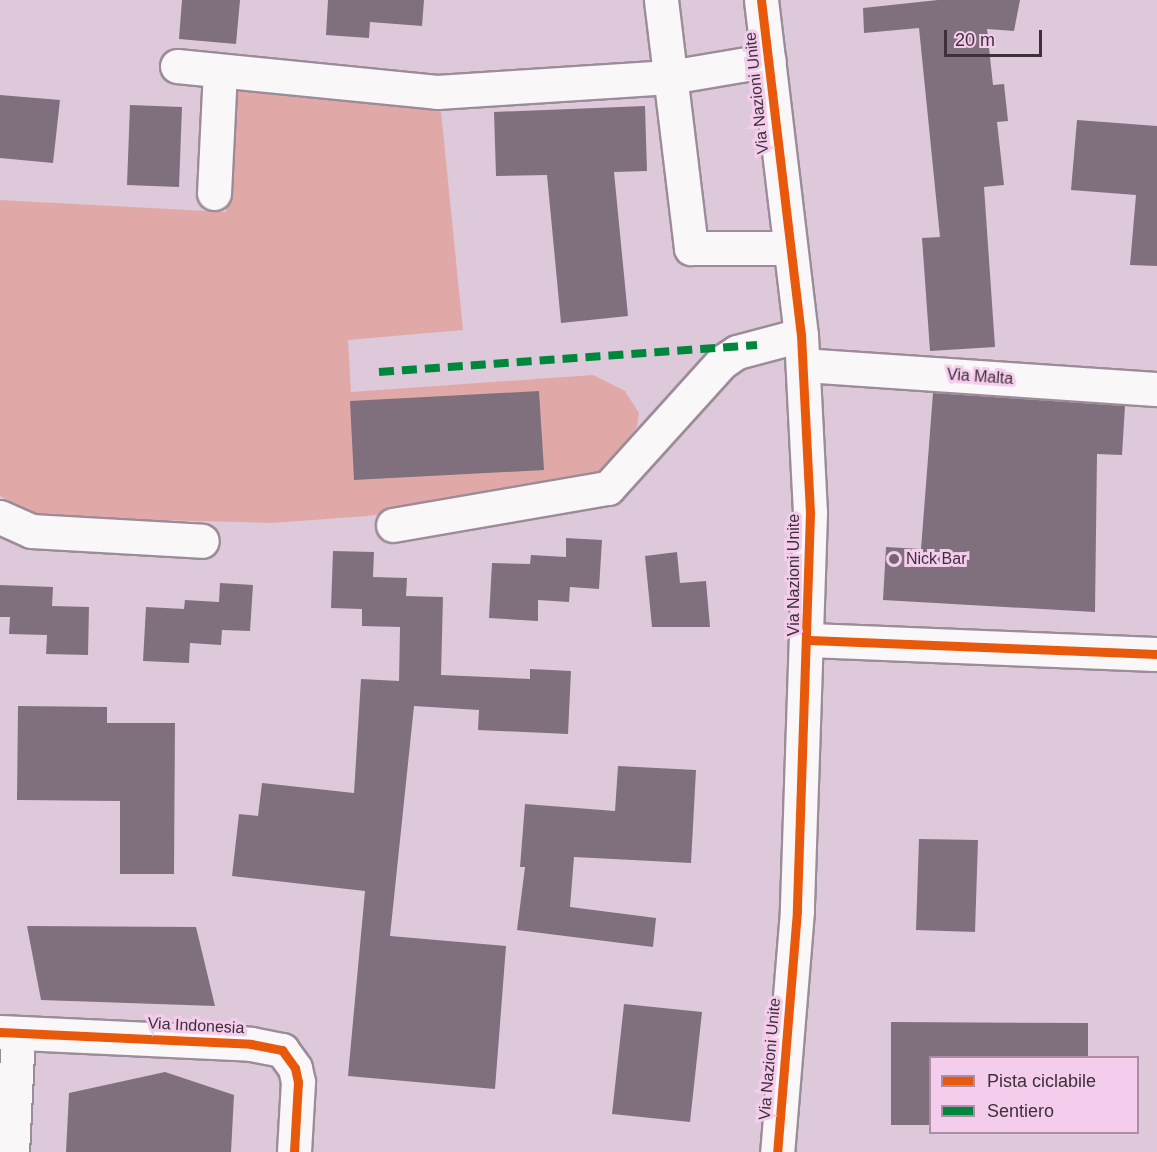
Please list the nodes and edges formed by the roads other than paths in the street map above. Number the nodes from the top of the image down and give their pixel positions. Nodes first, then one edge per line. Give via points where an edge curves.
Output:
1 (661, 0) edge
2 (761, 0) edge
3 (769, 60) junction
4 (177, 66) dead end
5 (220, 72) junction
6 (670, 77) junction
7 (214, 193) dead end
8 (788, 248) junction
9 (802, 350) junction
10 (1157, 389) edge
11 (0, 517) edge
12 (393, 525) dead end
13 (202, 541) dead end
14 (808, 640) junction
15 (1157, 654) edge
16 (9, 1032) edge
17 (12, 1152) edge
18 (294, 1152) edge
19 (777, 1152) edge

1 - 6 street
2 - 3 street, Via Nazioni Unite
3 - 6 street
3 - 8 street, Via Nazioni Unite
4 - 5 street
5 - 6 street via 437,92
5 - 7 street
6 - 8 street via 691,248
8 - 9 street, Via Nazioni Unite
9 - 10 street, Via Malta
9 - 12 street, Via Malta via 737,352 722,362 608,488
9 - 14 street, Via Nazioni Unite via 810,513
11 - 13 street via 31,531
14 - 15 street
14 - 19 street, Via Nazioni Unite via 797,911
16 - 17 street
16 - 18 street, Via Indonesia via 251,1044 282,1050 290,1058 297,1082

